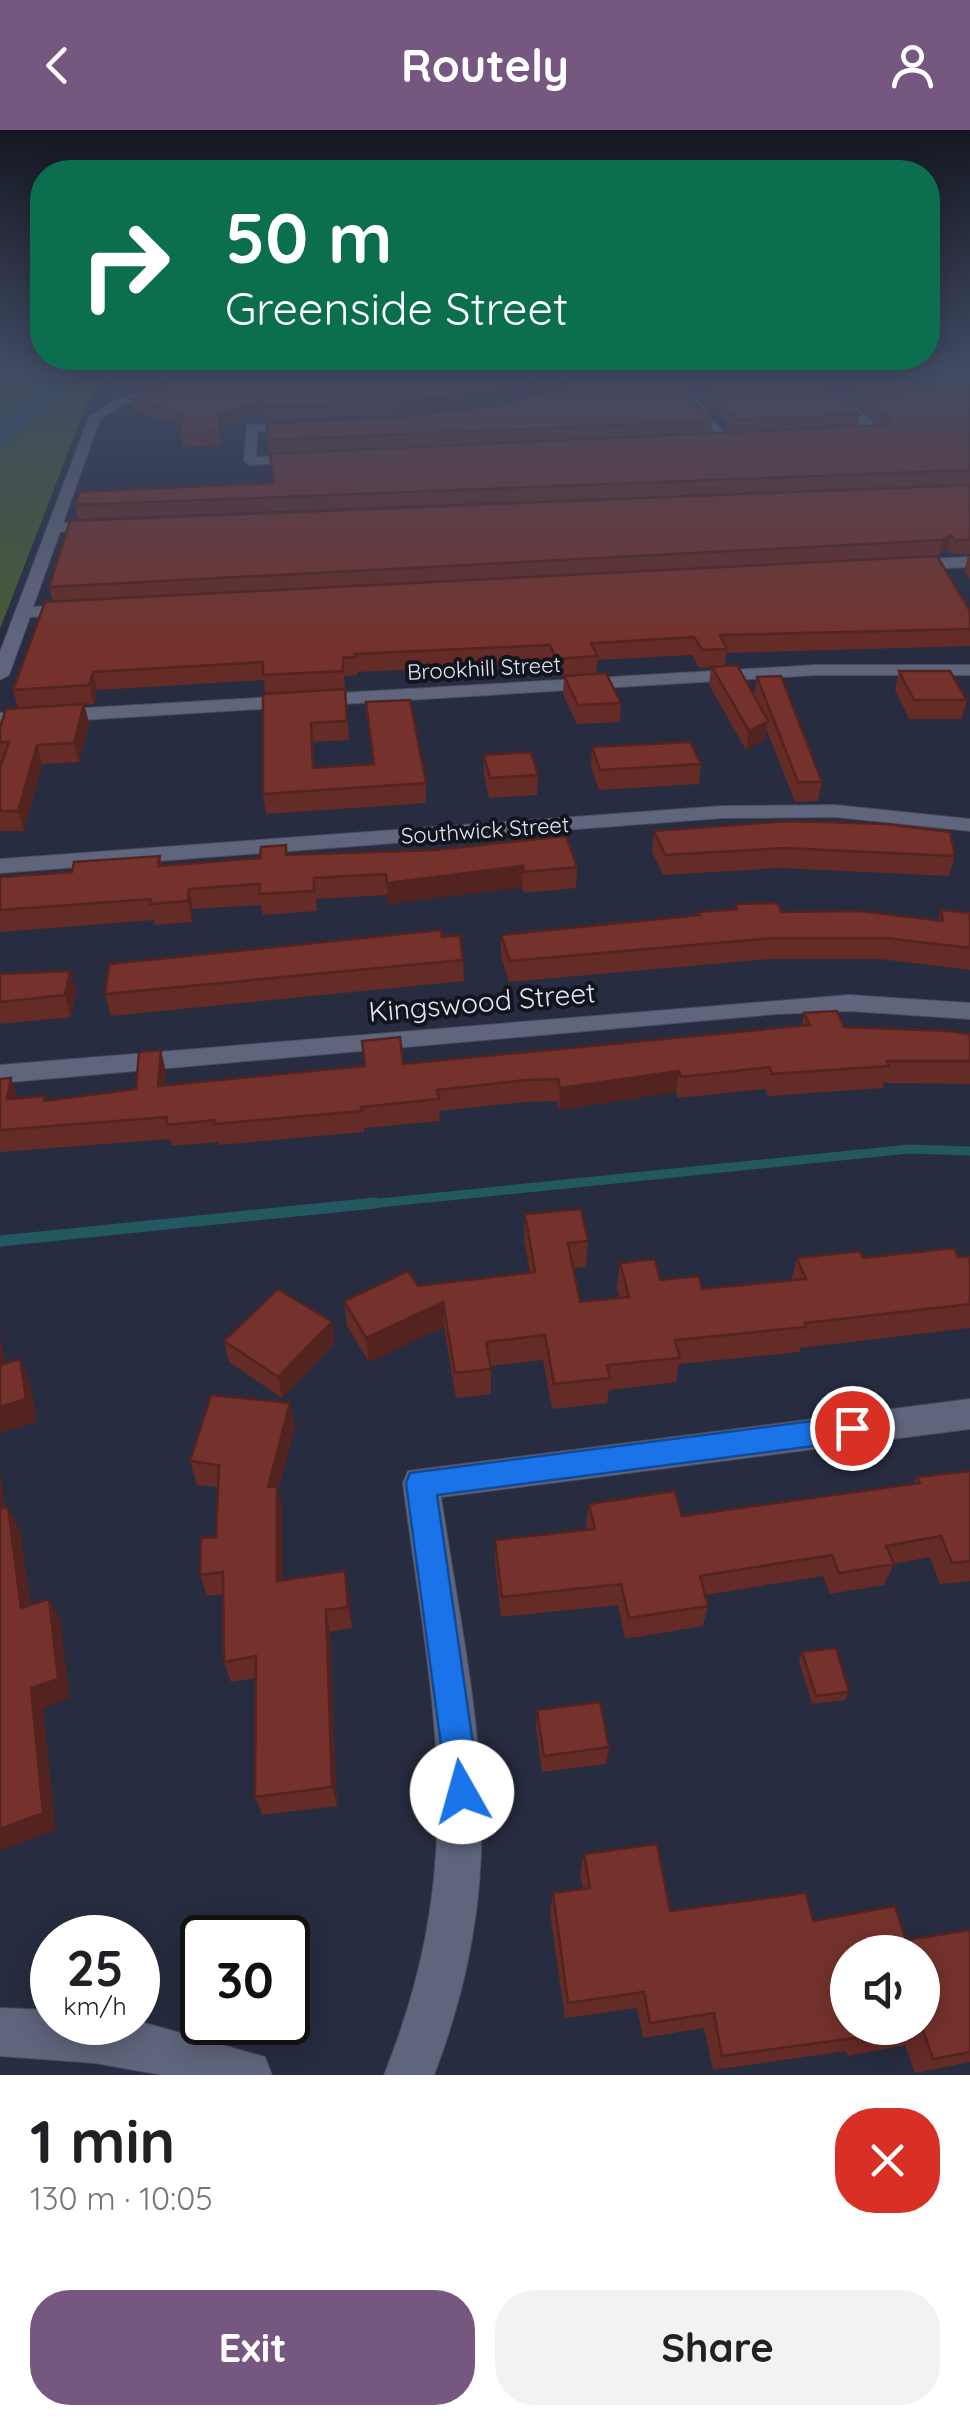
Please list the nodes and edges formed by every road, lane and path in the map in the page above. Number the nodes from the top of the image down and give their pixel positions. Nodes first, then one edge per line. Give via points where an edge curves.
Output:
1 (79, 460) edge
2 (250, 460) edge
3 (283, 460) edge
4 (129, 526) edge
5 (54, 528) junction
6 (970, 562) edge
7 (891, 566) edge
8 (102, 608) edge
9 (23, 612) junction
10 (970, 670) edge
11 (0, 675) edge
12 (0, 720) edge
13 (970, 824) edge
14 (0, 866) edge
15 (970, 1011) edge
16 (0, 1074) edge
17 (970, 1414) edge
18 (0, 2032) edge
19 (247, 2075) edge
20 (409, 2075) edge

1 - 5 street
2 - 3 street
4 - 5 street
5 - 9 street
6 - 7 street
8 - 9 street
9 - 11 street
10 - 12 street, Brookhill Street via 816,670
13 - 14 street, Southwick Street via 835,811 722,812
15 - 16 street, Kingswood Street via 776,1006
17 - 20 street via 421,1483 462,1808 452,1918
18 - 19 street via 68,2033 178,2050

